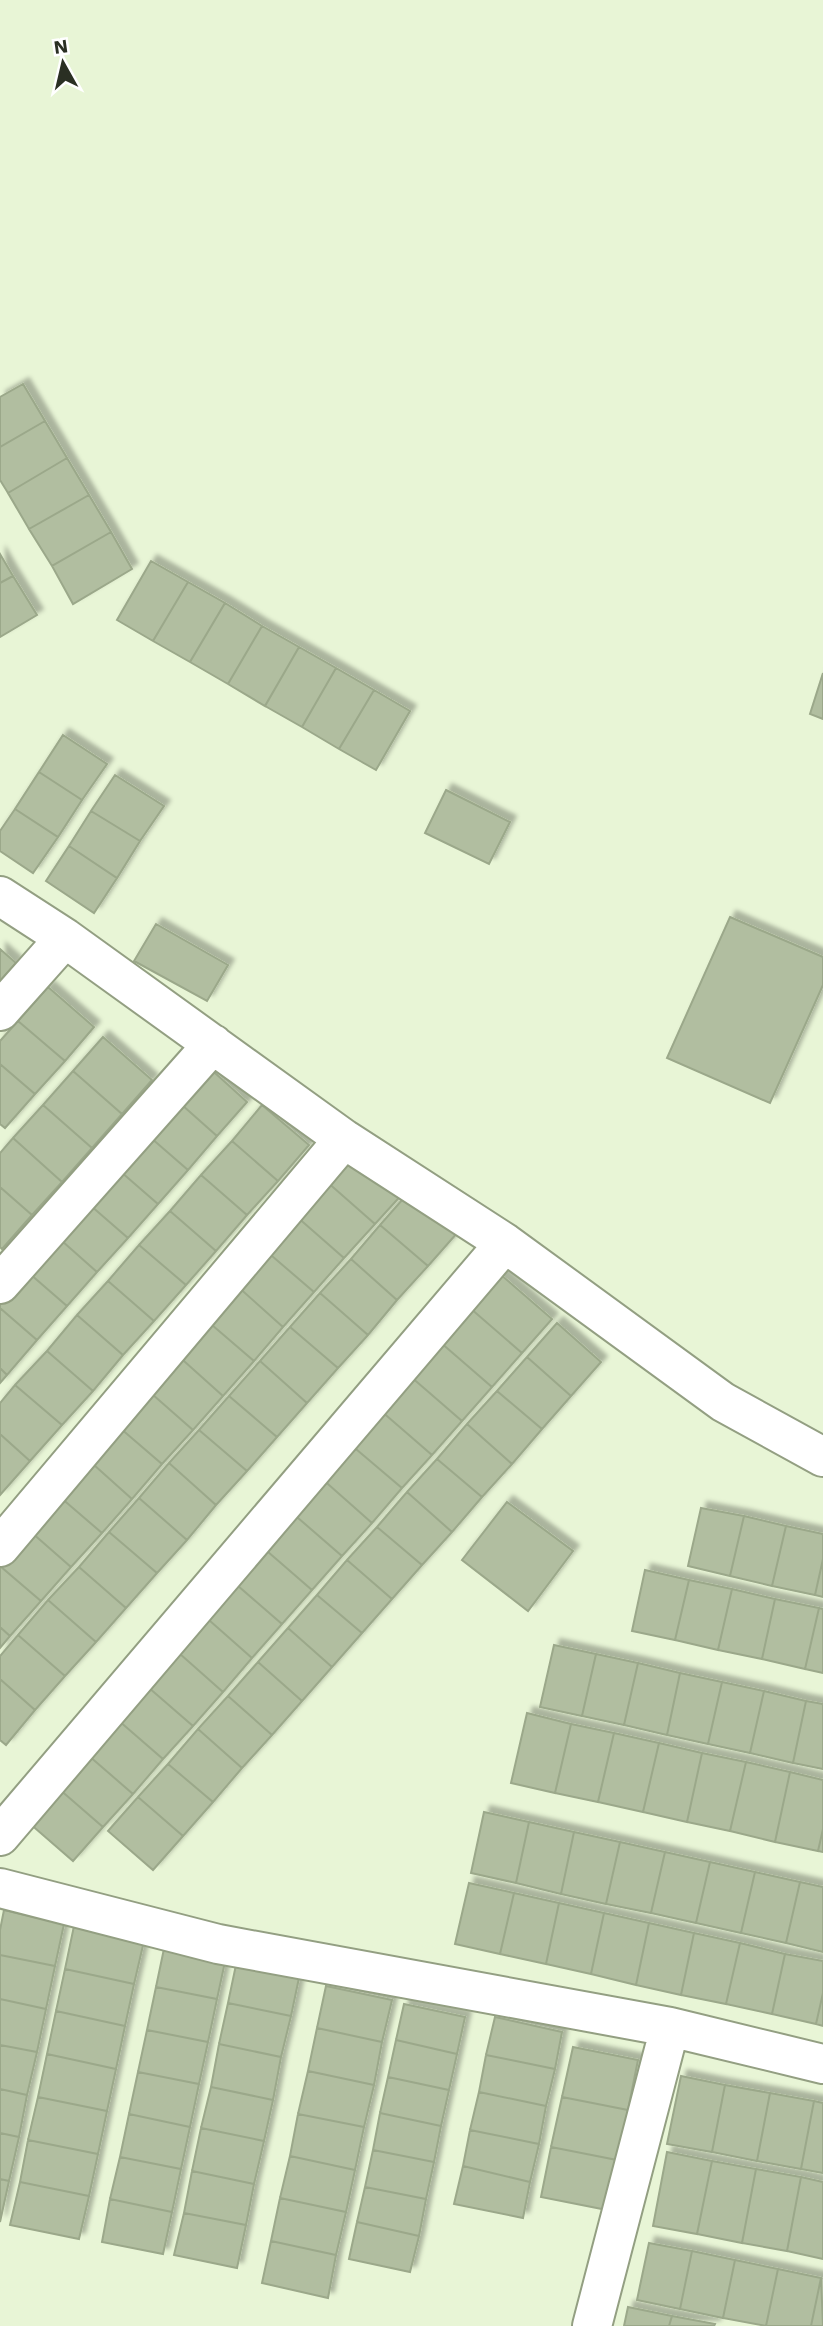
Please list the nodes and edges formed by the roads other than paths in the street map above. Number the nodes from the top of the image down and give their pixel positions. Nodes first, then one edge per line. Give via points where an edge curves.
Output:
1 (0, 896) edge
2 (65, 938) junction
3 (0, 1011) edge
4 (213, 1044) junction
5 (344, 1139) junction
6 (505, 1243) junction
7 (0, 1284) edge
8 (823, 1457) edge
9 (0, 1547) edge
10 (0, 1836) edge
11 (0, 1888) edge
12 (670, 2027) junction
13 (823, 2064) edge
14 (592, 2326) edge

1 - 2 street
2 - 3 street
2 - 4 street
4 - 5 street
4 - 7 street
5 - 6 street
5 - 9 street
6 - 8 street via 723,1402
6 - 10 street
11 - 12 street via 218,1944
12 - 13 street
12 - 14 street

